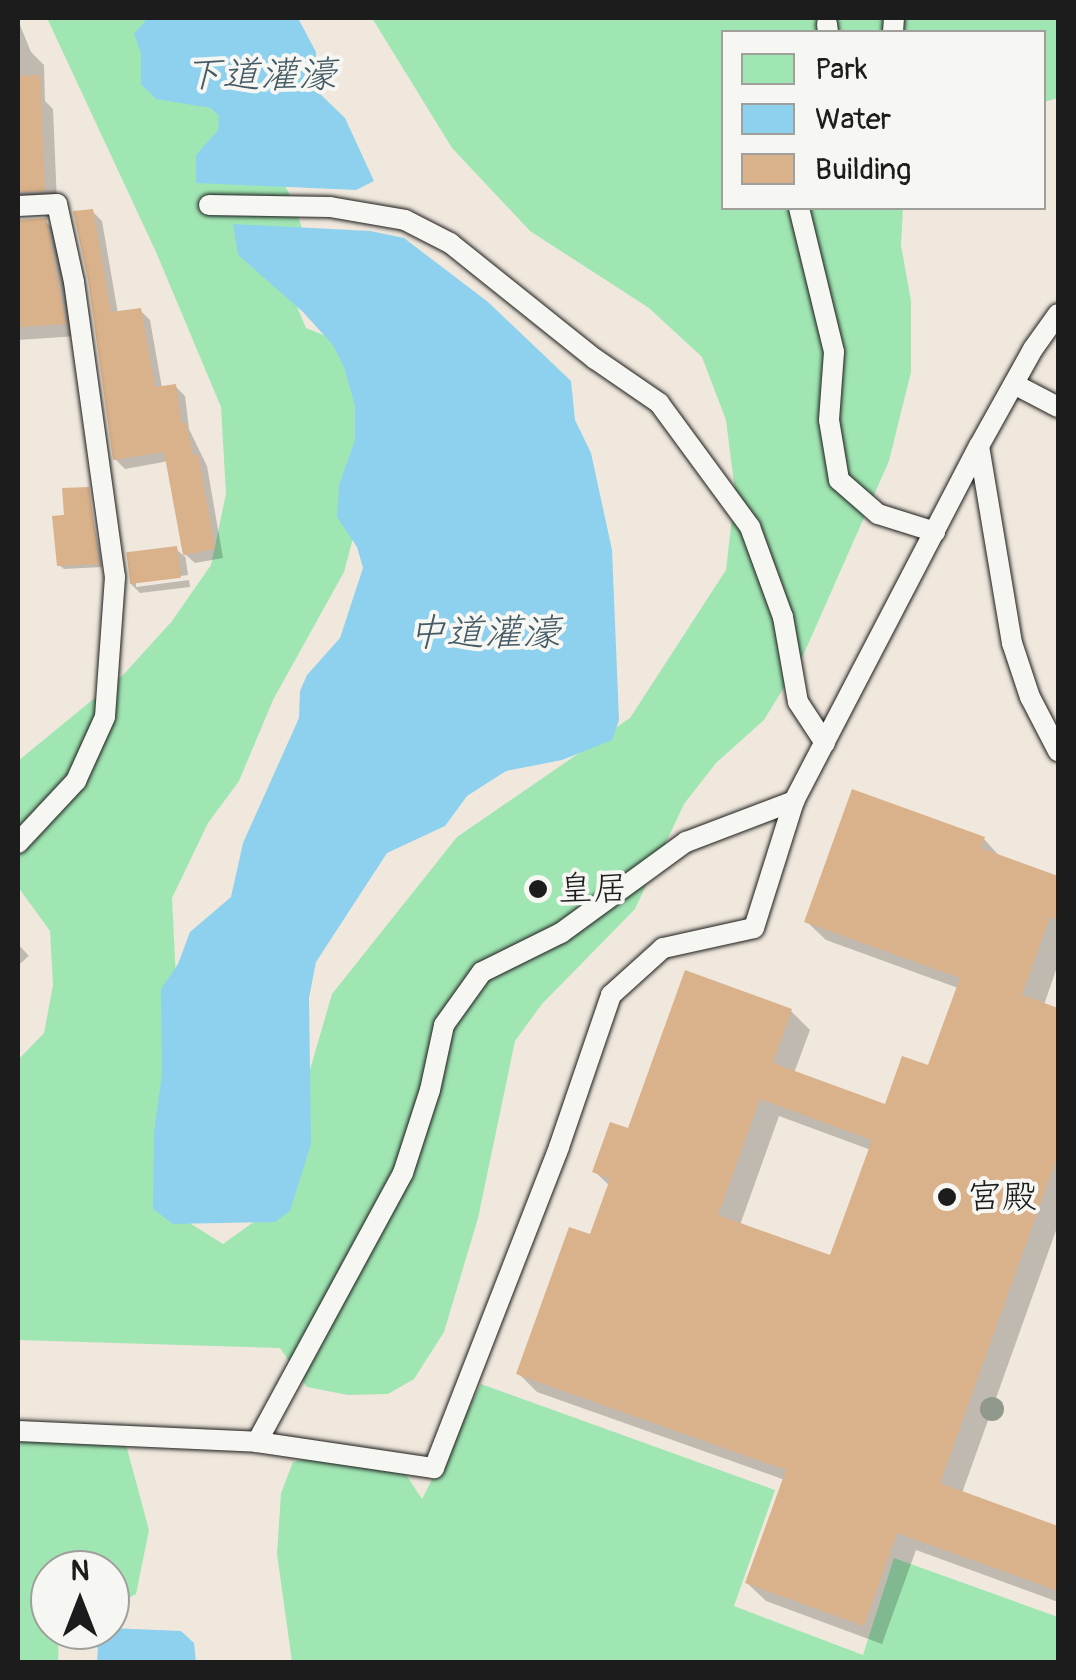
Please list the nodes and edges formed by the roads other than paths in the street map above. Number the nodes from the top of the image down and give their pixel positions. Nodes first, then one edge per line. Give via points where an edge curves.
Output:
1 (209, 205) dead end
2 (18, 206) edge
3 (800, 210) edge
4 (1058, 314) edge
5 (1014, 384) junction
6 (1058, 407) edge
7 (979, 446) junction
8 (935, 532) junction
9 (1055, 741) edge
10 (825, 742) junction
11 (794, 801) junction
12 (18, 843) edge
13 (18, 1431) edge
14 (257, 1442) junction

1 - 10 lane via 330,208 405,220 450,244 659,403 750,527 784,617 798,702
2 - 12 lane via 57,204 115,577 105,717 76,781
3 - 8 lane via 834,352 829,420 839,480 878,514
4 - 5 lane
5 - 6 lane
5 - 7 lane
7 - 8 lane
7 - 9 lane via 1012,643
8 - 10 lane
10 - 11 lane
11 - 14 lane via 686,842 561,933 482,972 444,1025 402,1174
11 - 14 lane via 754,928 663,948 610,995 560,1147 434,1468
13 - 14 lane

